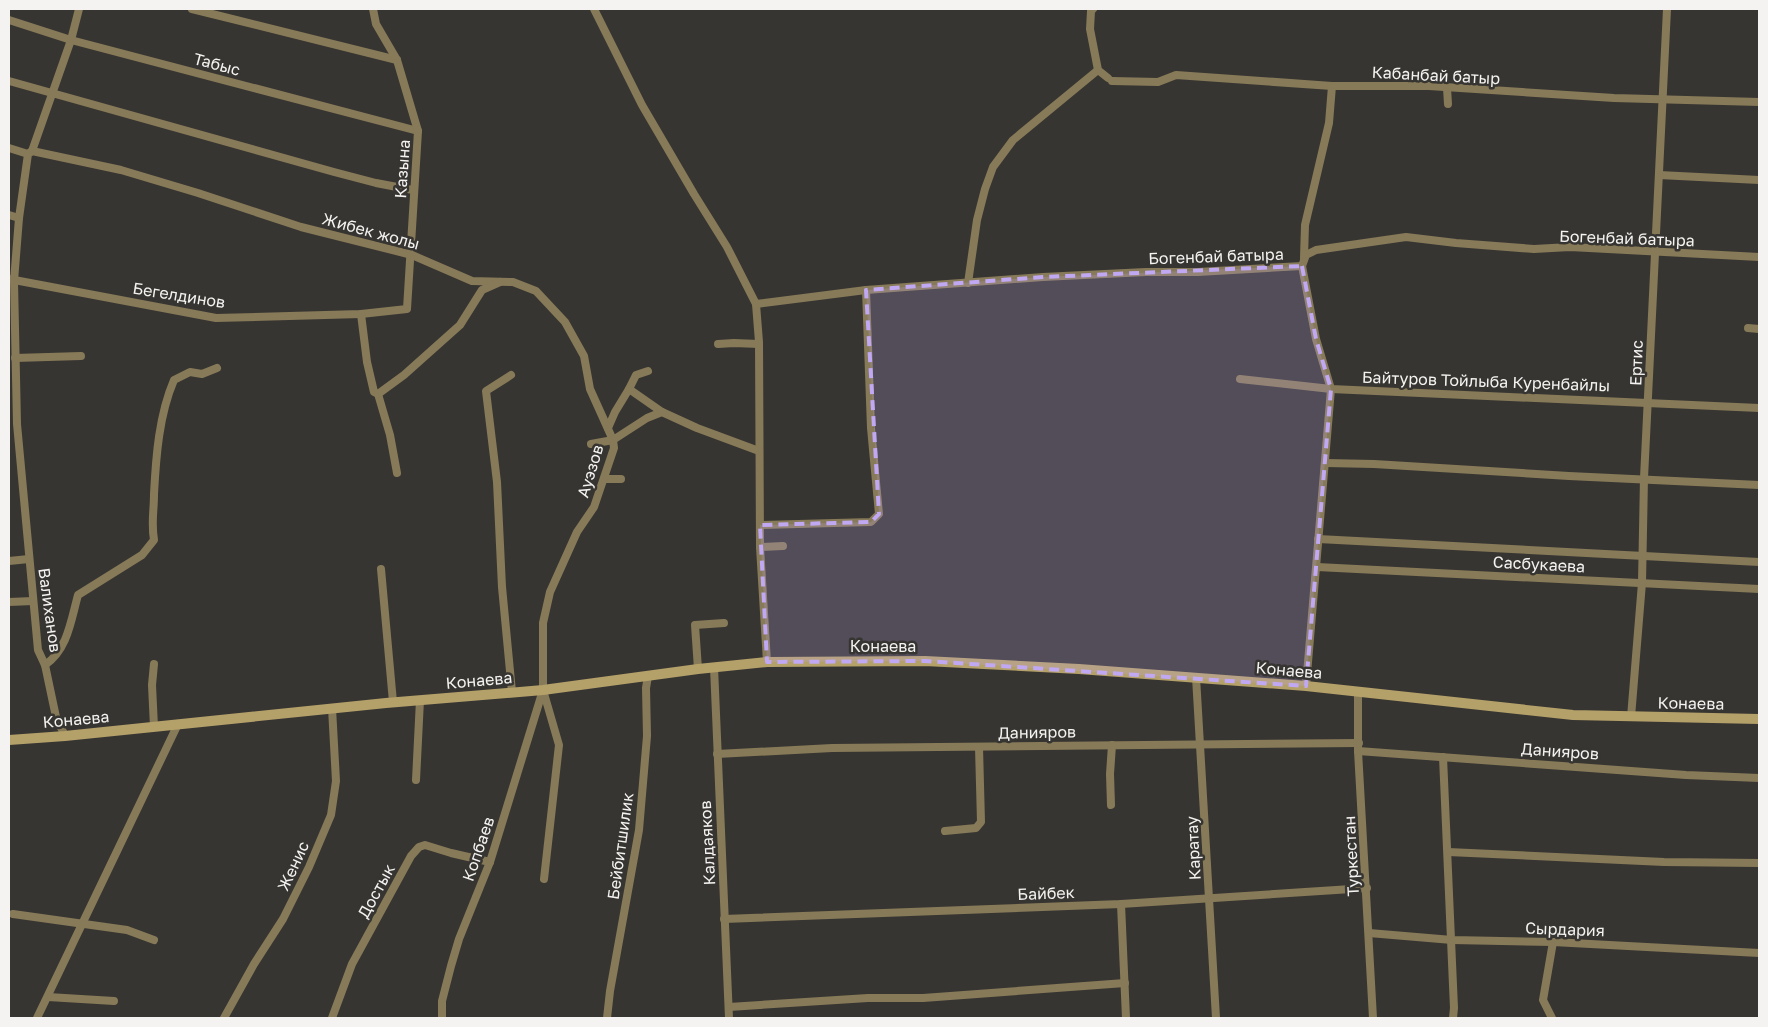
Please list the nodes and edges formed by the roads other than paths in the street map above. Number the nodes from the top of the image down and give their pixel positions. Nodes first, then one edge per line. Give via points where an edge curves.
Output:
1 (79, 9) edge
2 (192, 9) edge
3 (373, 9) edge
4 (594, 9) edge
5 (1093, 9) edge
6 (1667, 9) edge
7 (9, 20) edge
8 (70, 40) junction
9 (397, 60) junction
10 (1098, 70) junction
11 (9, 81) edge
12 (1332, 86) junction
13 (1447, 88) junction
14 (51, 93) junction
15 (1663, 100) junction
16 (1759, 102) edge
17 (1448, 104) dead end
18 (418, 131) junction
19 (9, 148) edge
20 (30, 152) junction
21 (1724, 169) dead end
22 (1659, 176) junction
23 (1724, 178) junction
24 (1759, 180) edge
25 (413, 190) junction
26 (9, 215) edge
27 (19, 218) junction
28 (1655, 253) junction
29 (412, 254) junction
30 (1759, 257) edge
31 (1303, 263) junction
32 (12, 280) edge
33 (503, 281) junction
34 (968, 283) junction
35 (866, 290) junction
36 (756, 304) junction
37 (407, 309) joint
38 (361, 314) junction
39 (1748, 328) dead end
40 (1759, 329) edge
41 (718, 344) dead end
42 (759, 344) junction
43 (81, 356) dead end
44 (15, 358) junction
45 (217, 368) dead end
46 (648, 371) dead end
47 (511, 375) dead end
48 (1240, 379) dead end
49 (629, 389) junction
50 (1331, 389) junction
51 (378, 394) junction
52 (1648, 402) junction
53 (1759, 408) edge
54 (662, 412) junction
55 (9, 422) edge
56 (18, 424) junction
57 (608, 428) junction
58 (614, 440) junction
59 (591, 444) dead end
60 (759, 451) junction
61 (1326, 463) junction
62 (397, 473) dead end
63 (1644, 478) junction
64 (604, 479) junction
65 (621, 480) dead end
66 (1759, 485) edge
67 (760, 525) junction
68 (1318, 539) junction
69 (782, 546) dead end
70 (760, 547) junction
71 (1642, 555) junction
72 (29, 559) junction
73 (9, 561) edge
74 (1759, 562) edge
75 (1317, 567) junction
76 (382, 569) dead end
77 (1642, 583) junction
78 (1759, 589) edge
79 (33, 601) junction
80 (9, 602) edge
81 (724, 623) dead end
82 (767, 662) junction
83 (154, 664) dead end
84 (44, 665) junction
85 (714, 667) junction
86 (698, 669) junction
87 (648, 676) junction
88 (1196, 677) junction
89 (1306, 686) junction
90 (543, 690) junction
91 (512, 692) junction
92 (1358, 692) junction
93 (420, 700) junction
94 (393, 702) junction
95 (332, 708) junction
96 (1631, 717) junction
97 (1759, 719) edge
98 (178, 724) junction
99 (154, 727) junction
100 (64, 736) junction
101 (9, 740) edge
102 (1359, 743) junction
103 (1200, 744) junction
104 (1112, 745) junction
105 (979, 747) junction
106 (1358, 752) junction
107 (717, 754) junction
108 (1443, 757) junction
109 (1759, 778) edge
110 (416, 780) dead end
111 (1112, 805) dead end
112 (945, 831) dead end
113 (1448, 852) junction
114 (490, 862) junction
115 (1759, 863) edge
116 (544, 879) dead end
117 (1367, 888) junction
118 (1210, 898) junction
119 (1121, 904) junction
120 (13, 914) dead end
121 (724, 919) junction
122 (84, 924) junction
123 (1369, 933) junction
124 (154, 940) dead end
125 (1452, 940) junction
126 (1553, 942) junction
127 (1759, 953) edge
128 (1124, 983) junction
129 (48, 997) junction
130 (114, 1001) dead end
131 (729, 1007) junction
132 (37, 1018) edge
133 (224, 1018) edge
134 (332, 1018) edge
135 (442, 1018) edge
136 (607, 1018) edge
137 (729, 1018) edge
138 (1126, 1018) edge
139 (1216, 1018) edge
140 (1373, 1018) edge
141 (1453, 1018) edge
142 (1552, 1018) edge

1 - 8 street, Валиханов
2 - 9 street
3 - 9 street, Казына via 376,24
4 - 36 street via 642,105 727,247
5 - 10 street via 1090,29
6 - 15 street, Ертис
7 - 8 street, Табыс
8 - 14 street, Валиханов
8 - 18 street, Табыс
9 - 18 street, Казына
10 - 12 street, Кабанбай батыр via 1110,79 1158,82 1176,76
10 - 34 street via 1013,140 993,167 977,220
11 - 14 street
12 - 13 street, Кабанбай батыр
12 - 31 street via 1329,123 1306,225
13 - 15 street, Кабанбай батыр
13 - 17 street
14 - 20 street, Валиханов
14 - 25 street via 367,181
15 - 16 street, Кабанбай батыр
15 - 22 street, Ертис
18 - 25 street, Казына
19 - 20 street, Жибек жолы
20 - 27 street, Валиханов
20 - 29 street, Жибек жолы via 122,170 301,227
21 - 23 street
22 - 23 street
22 - 28 street, Ертис
23 - 24 street
25 - 29 street, Казына
26 - 27 street
27 - 32 street, Валиханов
28 - 30 street, Богенбай батыра
28 - 31 street, Богенбай батыра via 1534,249 1406,237 1316,250 1306,255
28 - 52 street, Ертис
29 - 33 street, Жибек жолы via 472,281
29 - 37 street, Казына
31 - 34 street, Богенбай батыра via 1198,272 1091,274
31 - 50 street via 1316,339
32 - 38 street, Бегелдинов via 216,318
32 - 44 street, Валиханов
33 - 51 street via 482,290 460,325
33 - 57 street, Жибек жолы via 536,292 565,322 584,356 590,389
34 - 35 street, Богенбай батыра
35 - 36 street, Богенбай батыра
35 - 67 street via 871,428 879,514 871,522
36 - 42 street
37 - 38 street, Бегелдинов
38 - 51 street via 369,370 374,392
39 - 40 street
41 - 42 street
42 - 60 street
43 - 44 street
44 - 56 street, Валиханов
45 - 84 street via 202,374 190,372 174,380 169,391 156,464 151,522 154,540 142,555 78,595 65,641 53,660
46 - 49 street via 636,376
47 - 91 street via 486,391 497,482
48 - 50 street, Байтуров Тойлыба Куренбайлы
49 - 54 street
49 - 57 street
50 - 52 street, Байтуров Тойлыба Куренбайлы
50 - 61 street
51 - 62 street
52 - 53 street, Байтуров Тойлыба Куренбайлы
52 - 63 street, Ертис
54 - 58 street, Ауэзов
54 - 60 street
55 - 56 street
56 - 72 street, Валиханов
57 - 58 street, Жибек жолы
58 - 59 street
58 - 64 street, Ауэзов
60 - 67 street
61 - 63 street
61 - 68 street
63 - 66 street
63 - 71 street, Ертис
64 - 65 street
64 - 90 street, Ауэзов via 594,507 577,532 550,592 543,623
67 - 70 street
68 - 71 street, Сасбукаева
68 - 75 street
69 - 70 street
70 - 82 street
71 - 74 street, Сасбукаева
71 - 77 street, Ертис
72 - 73 street
72 - 79 street, Валиханов
75 - 77 street, Сасбукаева
75 - 89 street
76 - 94 street
77 - 78 street, Сасбукаева
77 - 96 street, Ертис
79 - 80 street
79 - 84 street, Валиханов via 38,650
81 - 86 street via 695,625
82 - 85 main road, Конаева
82 - 88 main road, Конаева via 925,661
83 - 99 street
84 - 100 street, Валиханов via 56,717
85 - 86 main road, Конаева
85 - 107 street, Калдаяков
86 - 87 main road, Конаева
87 - 90 main road, Конаева
87 - 136 street, Бейбитшилик via 647,736 638,830
88 - 89 main road, Конаева
88 - 103 street, Каратау
89 - 92 main road, Конаева
90 - 91 main road, Конаева
90 - 114 street, Копбаев
90 - 116 street via 559,745
91 - 93 main road, Конаева
92 - 96 main road, Конаева via 1573,715
92 - 102 street, Туркестан
93 - 94 main road, Конаева
93 - 110 street
94 - 95 main road, Конаева
95 - 98 main road, Конаева
95 - 133 street, Женис via 336,782 331,815 283,919
96 - 97 main road, Конаева
98 - 99 main road, Конаева
98 - 122 street
99 - 100 main road, Конаева
100 - 101 main road, Конаева
102 - 103 street, Данияров
102 - 106 street, Туркестан
103 - 104 street, Данияров
103 - 118 street, Каратау
104 - 105 street, Данияров
104 - 111 street
105 - 107 street, Данияров via 832,748
105 - 112 street via 981,822 976,828
106 - 108 street, Данияров
106 - 117 street, Туркестан
107 - 121 street, Калдаяков
108 - 109 street, Данияров
108 - 113 street
113 - 115 street
113 - 125 street
114 - 134 street, Достык via 425,844 419,847 352,964
114 - 135 street, Копбаев via 459,938 442,1001
117 - 118 street, Байбек
117 - 123 street, Туркестан
118 - 119 street, Байбек
118 - 139 street, Каратау
119 - 121 street, Байбек
119 - 128 street
120 - 122 street
121 - 131 street, Калдаяков
122 - 124 street via 127,930
122 - 129 street
123 - 125 street, Сырдария
123 - 140 street, Туркестан
125 - 126 street, Сырдария
125 - 141 street
126 - 127 street, Сырдария
126 - 142 street via 1543,1000
128 - 131 street via 923,998 868,998
128 - 138 street
129 - 130 street
129 - 132 street
131 - 137 street, Калдаяков

